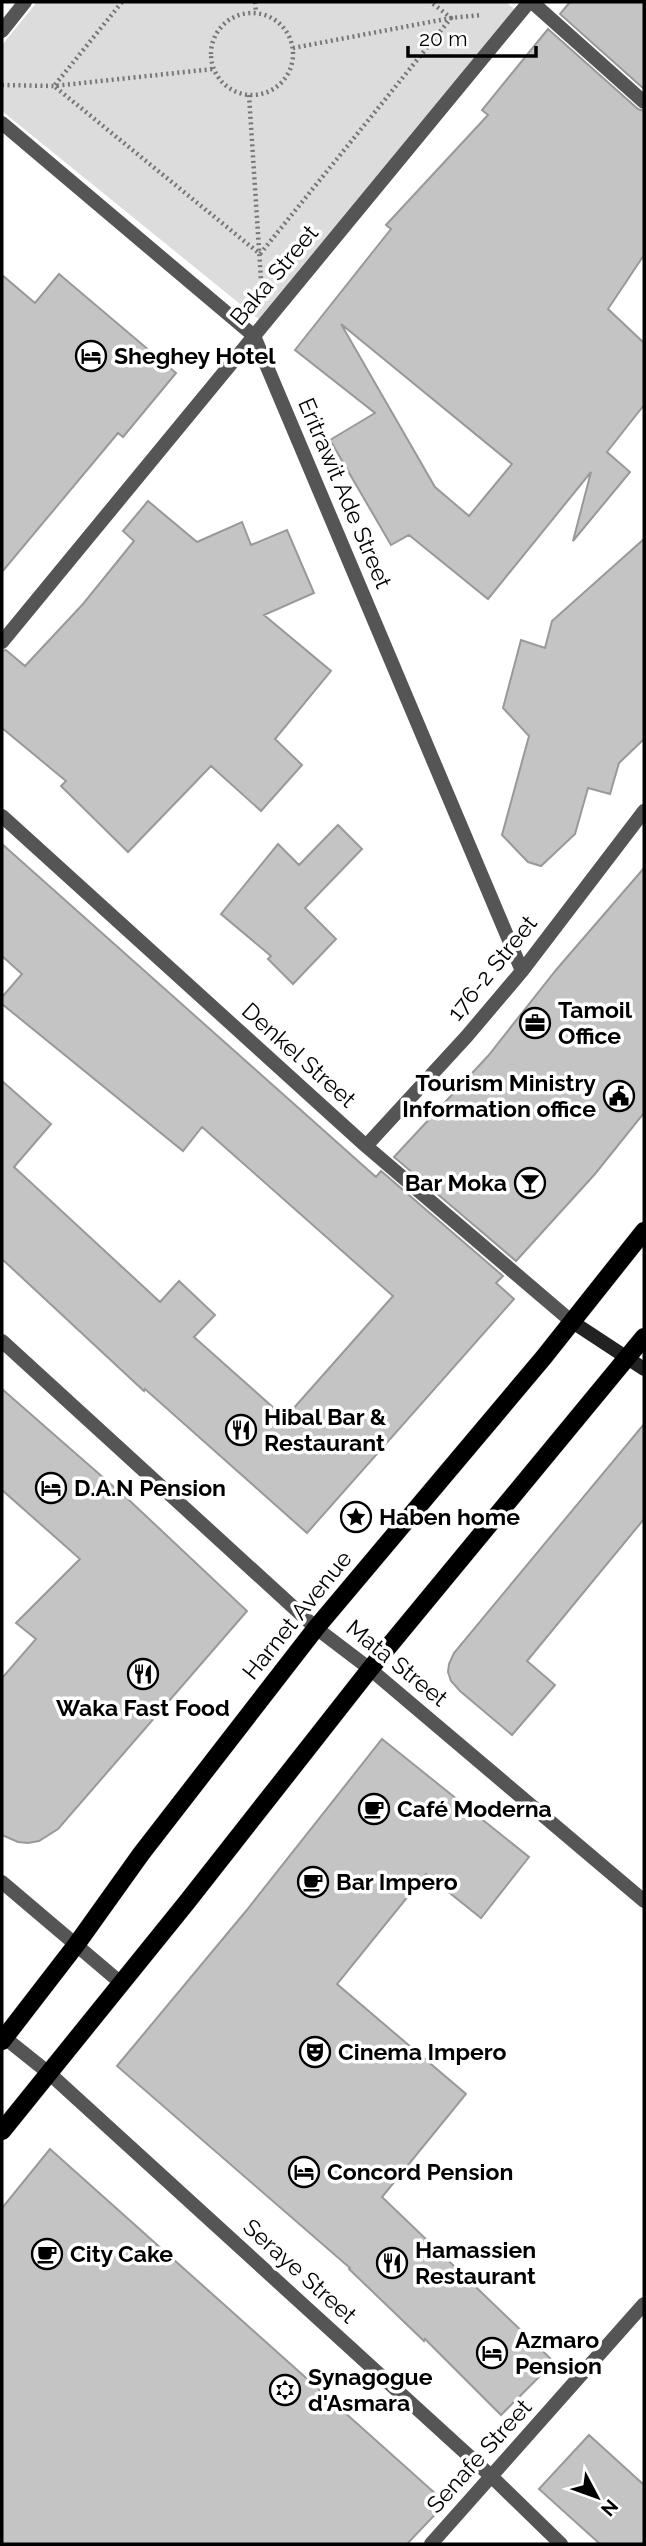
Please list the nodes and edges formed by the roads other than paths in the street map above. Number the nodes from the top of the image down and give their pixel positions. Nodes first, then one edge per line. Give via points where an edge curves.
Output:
1 (25, 2) edge
2 (531, 2) edge
3 (2, 31) edge
4 (644, 102) edge
5 (2, 123) edge
6 (254, 336) junction
7 (2, 642) edge
8 (644, 811) edge
9 (2, 816) edge
10 (522, 971) junction
11 (366, 1146) junction
12 (642, 1239) edge
13 (571, 1321) junction
14 (644, 1337) edge
15 (2, 1341) edge
16 (627, 1359) junction
17 (644, 1368) edge
18 (316, 1628) junction
19 (370, 1669) junction
20 (2, 1882) edge
21 (644, 1901) edge
22 (76, 1945) junction
23 (121, 1983) junction
24 (3, 2040) edge
25 (50, 2074) junction
26 (2, 2131) edge
27 (644, 2304) edge
28 (492, 2477) junction
29 (431, 2544) edge
30 (561, 2544) edge

1 - 3 street
2 - 4 street
2 - 6 street, Baka Street
5 - 6 street, Eritrawit Ade Street
6 - 7 street, Baka Street
6 - 10 street, Eritrawit Ade Street
8 - 10 street, 176-2 Street
9 - 11 street, Denkel Street
10 - 11 street, 176-2 Street
11 - 13 street, Denkel Street
12 - 13 main road, Harnet Avenue
13 - 16 main road
13 - 18 main road, Harnet Avenue
14 - 16 main road
15 - 18 street, Mata Street
16 - 17 main road
16 - 19 main road
18 - 19 street, Mata Street
18 - 22 main road, Harnet Avenue
19 - 21 street, Mata Street
19 - 23 main road
20 - 22 street
22 - 23 street
22 - 24 main road, Harnet Avenue
23 - 25 main road
24 - 25 street, Seraye Street
25 - 26 main road
25 - 28 street, Seraye Street
27 - 28 street, Senafe Street
28 - 29 street, Senafe Street
28 - 30 street, Seraye Street

